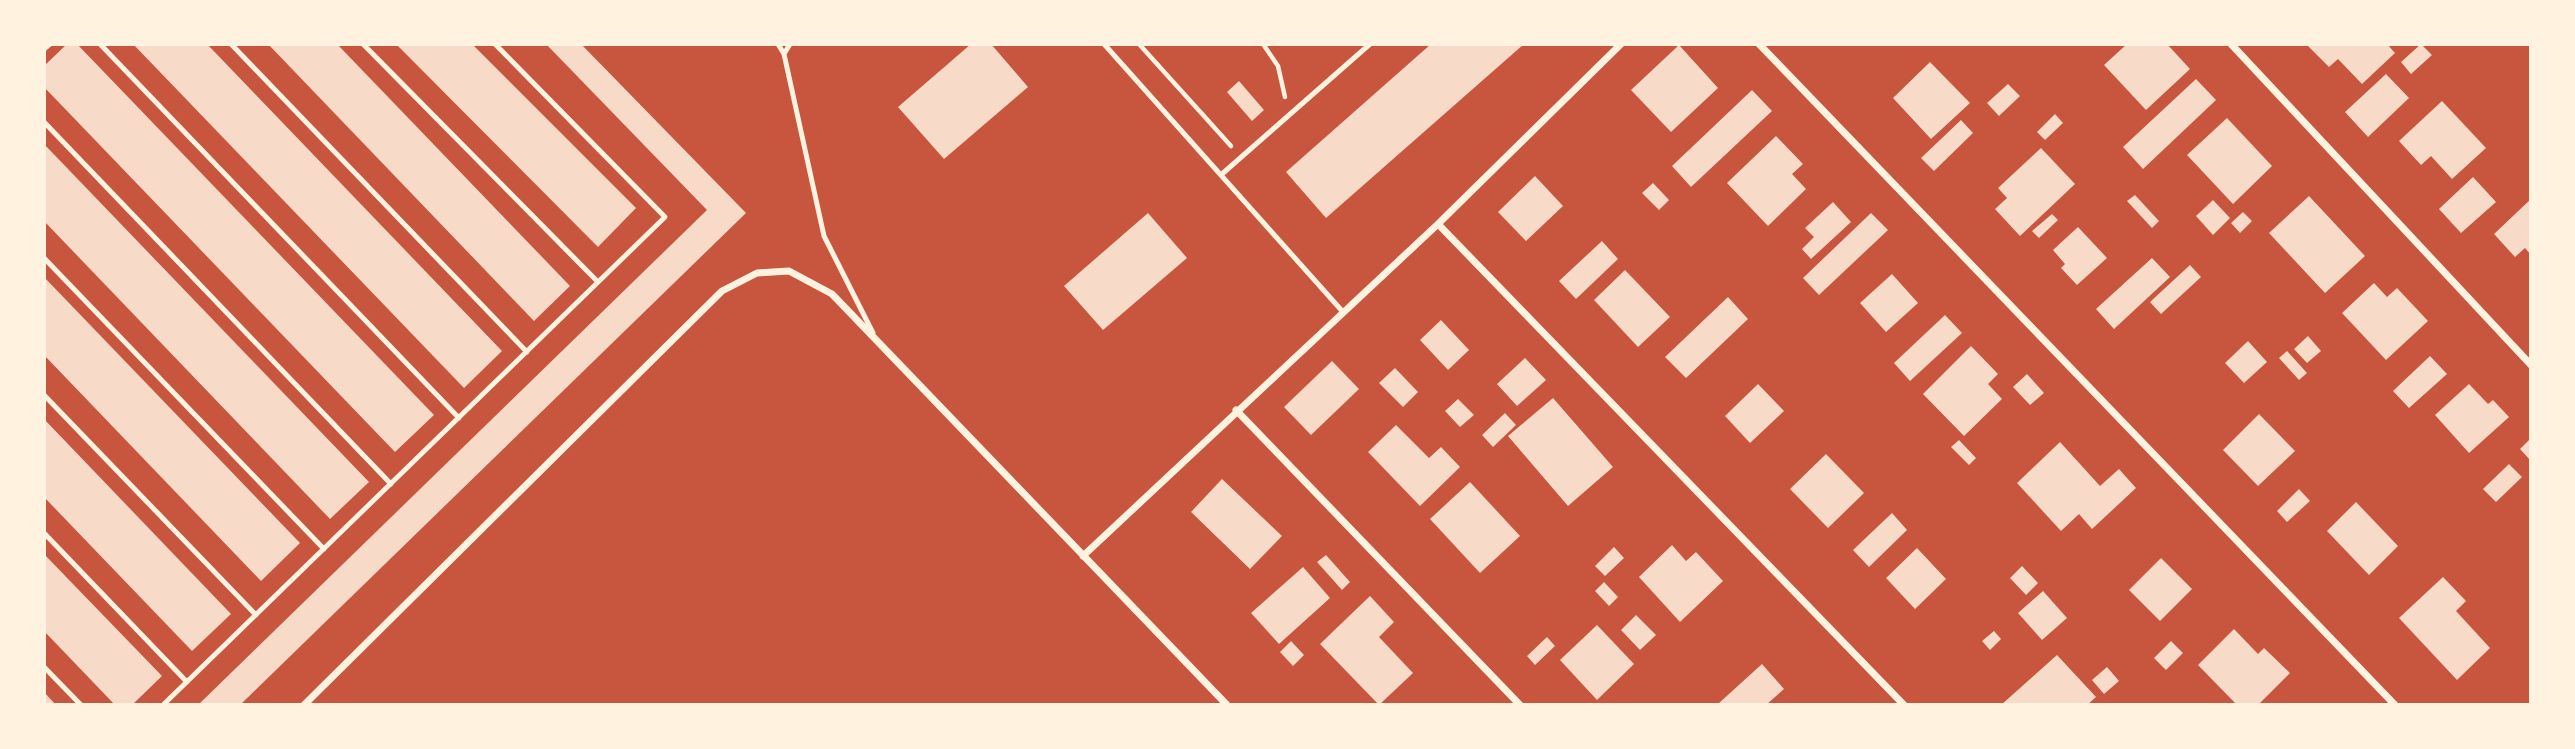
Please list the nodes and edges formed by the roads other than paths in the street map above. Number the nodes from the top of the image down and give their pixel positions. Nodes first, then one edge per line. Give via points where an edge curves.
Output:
1 (50, 44) edge
2 (100, 44) edge
3 (231, 44) edge
4 (363, 44) edge
5 (495, 44) edge
6 (778, 44) edge
7 (790, 44) edge
8 (1104, 44) edge
9 (1370, 44) edge
10 (1621, 44) edge
11 (1759, 44) edge
12 (2231, 44) edge
13 (44, 49) edge
14 (784, 54) junction
15 (44, 122) edge
16 (1222, 174) junction
17 (1438, 223) junction
18 (44, 258) edge
19 (598, 282) junction
20 (1343, 312) junction
21 (876, 339) junction
22 (527, 352) junction
23 (2531, 365) edge
24 (44, 395) edge
25 (1236, 410) junction
26 (459, 418) junction
27 (391, 484) junction
28 (44, 533) edge
29 (324, 549) junction
30 (1083, 556) junction
31 (256, 615) junction
32 (44, 667) edge
33 (187, 682) junction
34 (80, 705) edge
35 (163, 705) edge
36 (304, 705) edge
37 (1227, 705) edge
38 (1520, 705) edge
39 (1904, 705) edge
40 (2395, 705) edge

1 - 13 lane
2 - 26 lane
3 - 22 lane
4 - 19 lane
5 - 19 lane via 665,216
6 - 14 lane
7 - 14 lane
8 - 16 lane
9 - 16 lane
10 - 17 street
11 - 40 street
12 - 23 street
14 - 21 lane via 824,236
15 - 27 lane
16 - 20 lane
17 - 20 street
17 - 39 street
18 - 29 lane
19 - 22 lane
20 - 25 street
21 - 30 street
21 - 36 street via 832,294 789,271 757,273 722,291
22 - 26 lane
24 - 31 lane
25 - 30 street
25 - 38 street
26 - 27 lane
27 - 29 lane
28 - 33 lane
29 - 31 lane
30 - 37 street
31 - 33 lane
32 - 34 lane
33 - 35 lane

